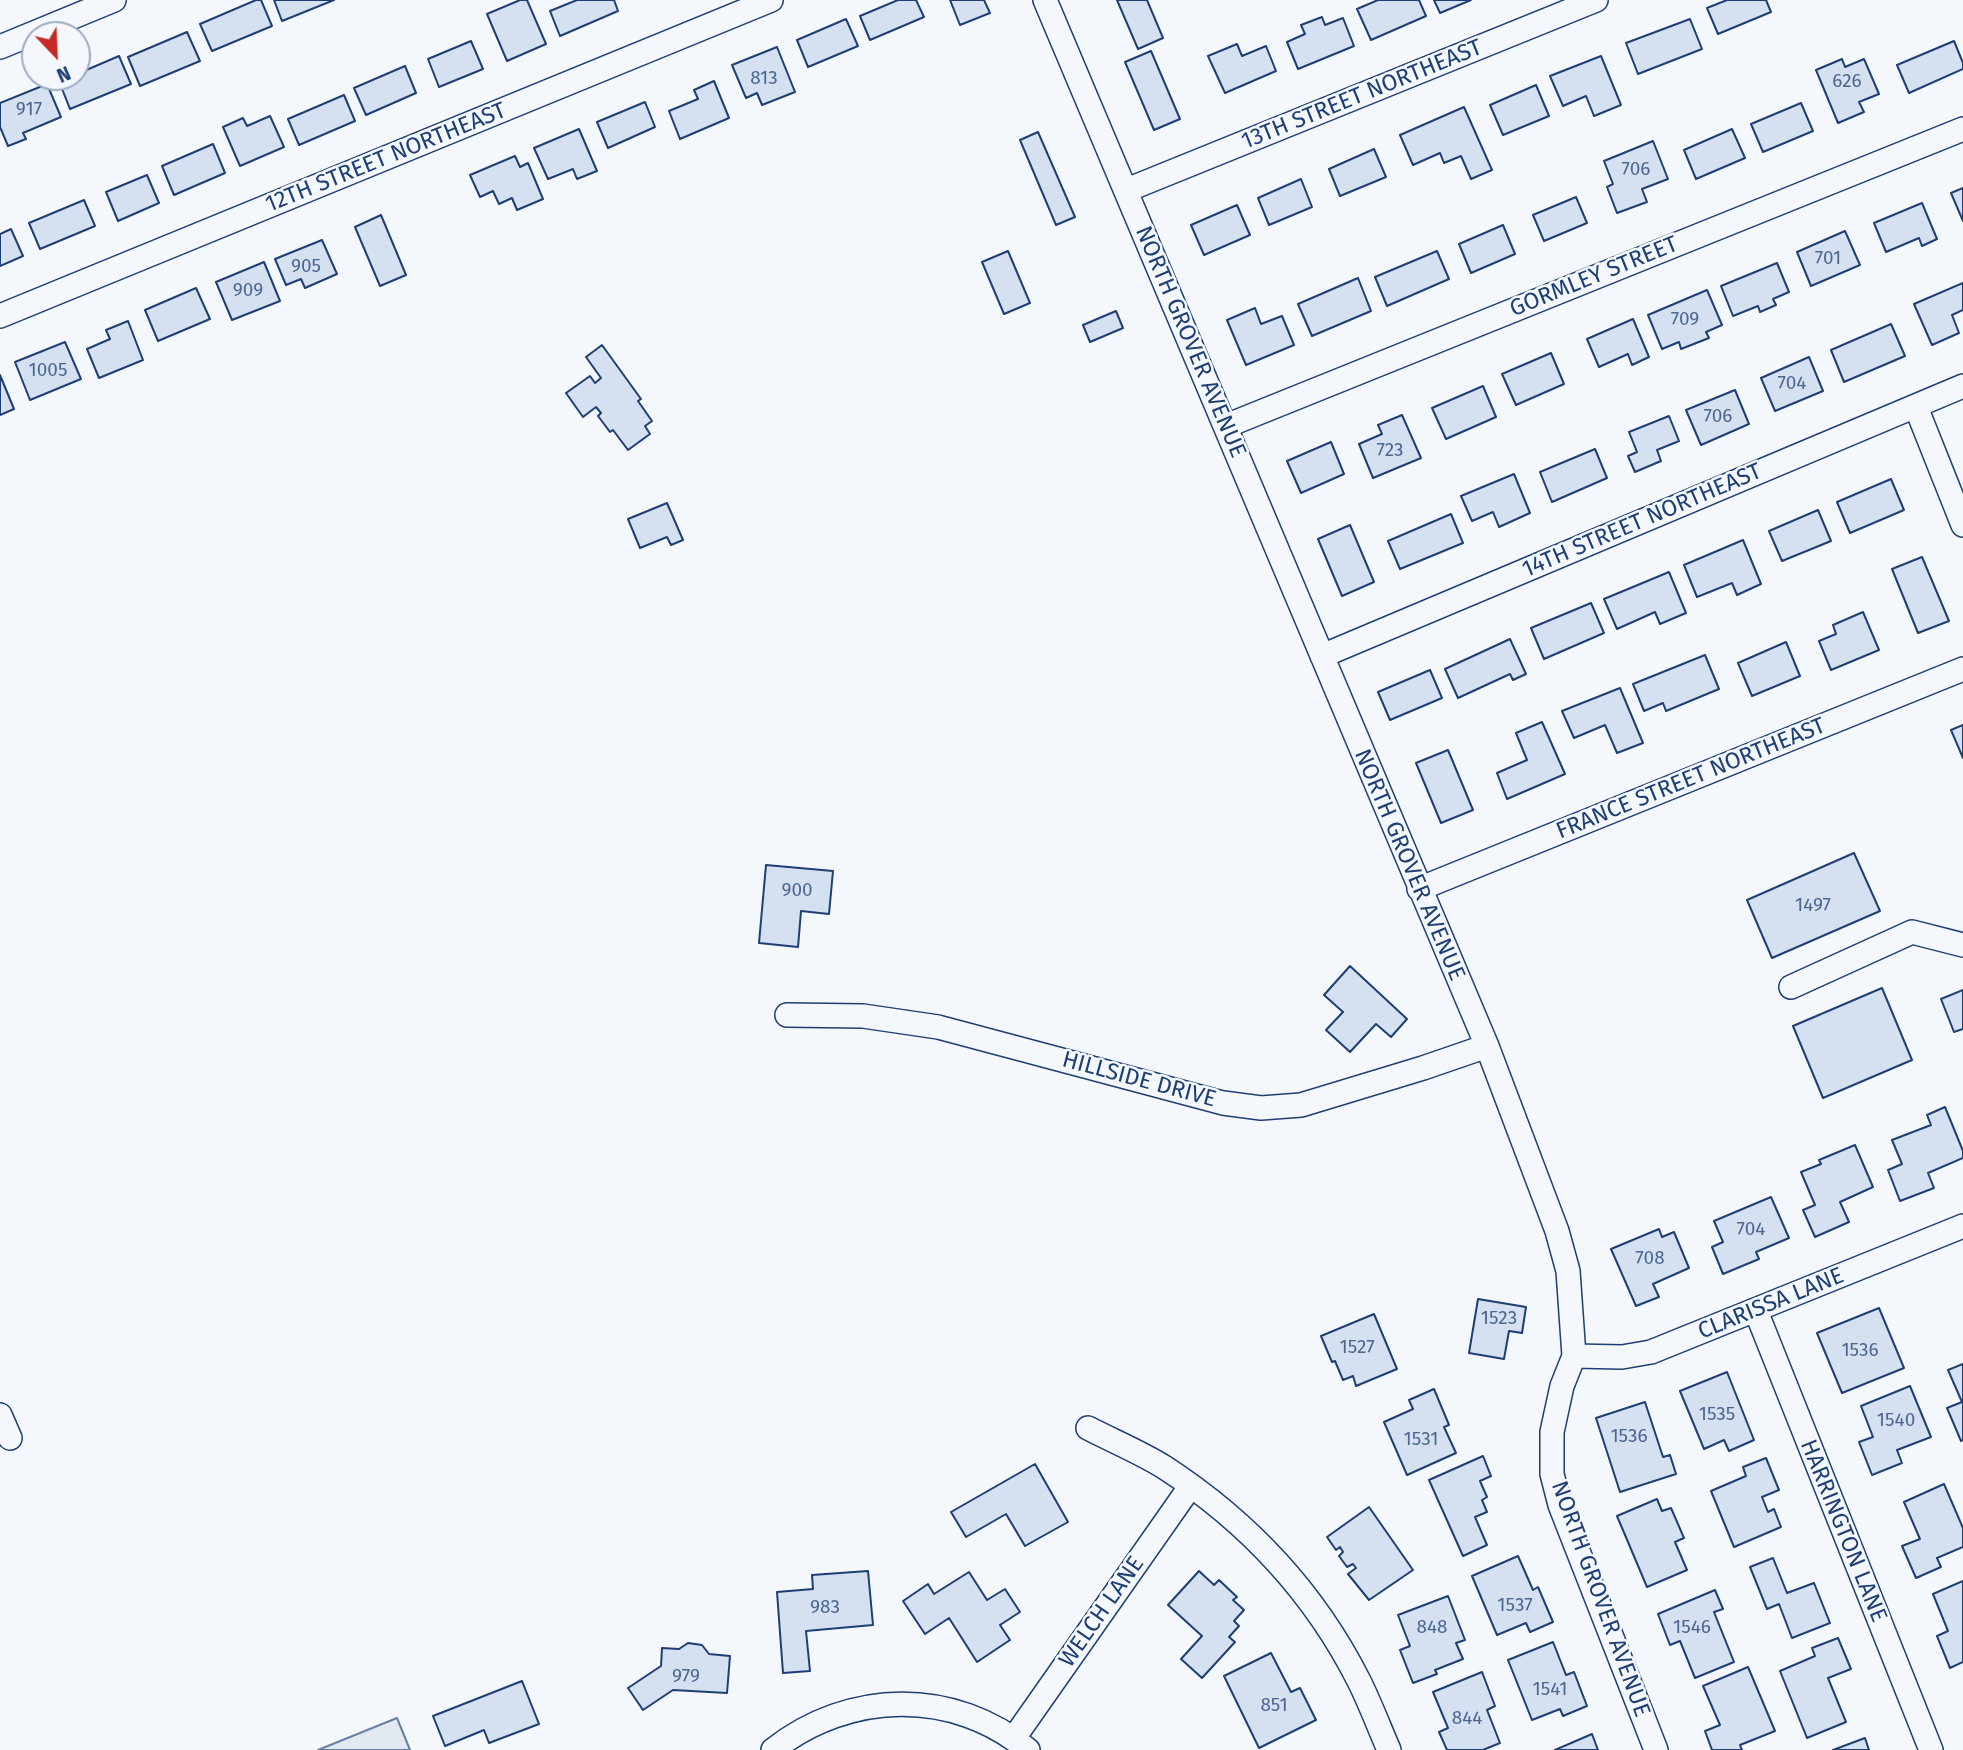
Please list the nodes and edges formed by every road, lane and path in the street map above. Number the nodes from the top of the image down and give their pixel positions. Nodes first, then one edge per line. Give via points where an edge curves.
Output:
1 (114, 0) edge
2 (771, 0) edge
3 (1045, 0) edge
4 (1596, 0) edge
5 (68, 9) edge
6 (0, 47) edge
7 (1963, 129) edge
8 (1127, 190) junction
9 (0, 316) edge
10 (1963, 386) edge
11 (1916, 407) junction
12 (1226, 426) junction
13 (1963, 525) edge
14 (1322, 656) junction
15 (1963, 669) edge
16 (1419, 889) junction
17 (1963, 945) edge
18 (1791, 987) dead end
19 (787, 1015) dead end
20 (1487, 1046) junction
21 (1963, 1226) edge
22 (1755, 1311) junction
23 (1574, 1356) junction
24 (0, 1415) edge
25 (1088, 1428) dead end
26 (10, 1438) dead end
27 (1190, 1487) junction
28 (1021, 1744) edge
29 (774, 1750) edge
30 (1389, 1750) edge
31 (1656, 1750) edge
32 (1931, 1750) edge

1 - 5 street
2 - 9 street, 12TH STREET NORTHEAST
3 - 8 street, NORTH GROVER AVENUE
4 - 8 street, 13TH STREET NORTHEAST
5 - 6 street
7 - 12 street, GORMLEY STREET
8 - 12 street, NORTH GROVER AVENUE
10 - 11 street, 14TH STREET NORTHEAST
11 - 13 street
11 - 14 street, 14TH STREET NORTHEAST
12 - 14 street, NORTH GROVER AVENUE
14 - 16 street, NORTH GROVER AVENUE
15 - 16 street, FRANCE STREET NORTHEAST
16 - 20 street, NORTH GROVER AVENUE
17 - 18 street via 1912,932
19 - 20 street, HILLSIDE DRIVE via 863,1016 938,1027 1261,1108 1301,1105
20 - 23 street, NORTH GROVER AVENUE via 1557,1231 1568,1271
21 - 22 street, CLARISSA LANE
22 - 23 street, CLARISSA LANE via 1651,1352
22 - 32 street, HARRINGTON LANE
23 - 31 street, NORTH GROVER AVENUE via 1552,1432 1552,1474
24 - 26 street
25 - 27 street via 1163,1466
27 - 28 street, WELCH LANE
27 - 30 street via 1219,1505 1252,1535 1306,1594 1359,1682
28 - 29 street via 994,1726 948,1709 888,1703 840,1713 807,1727

